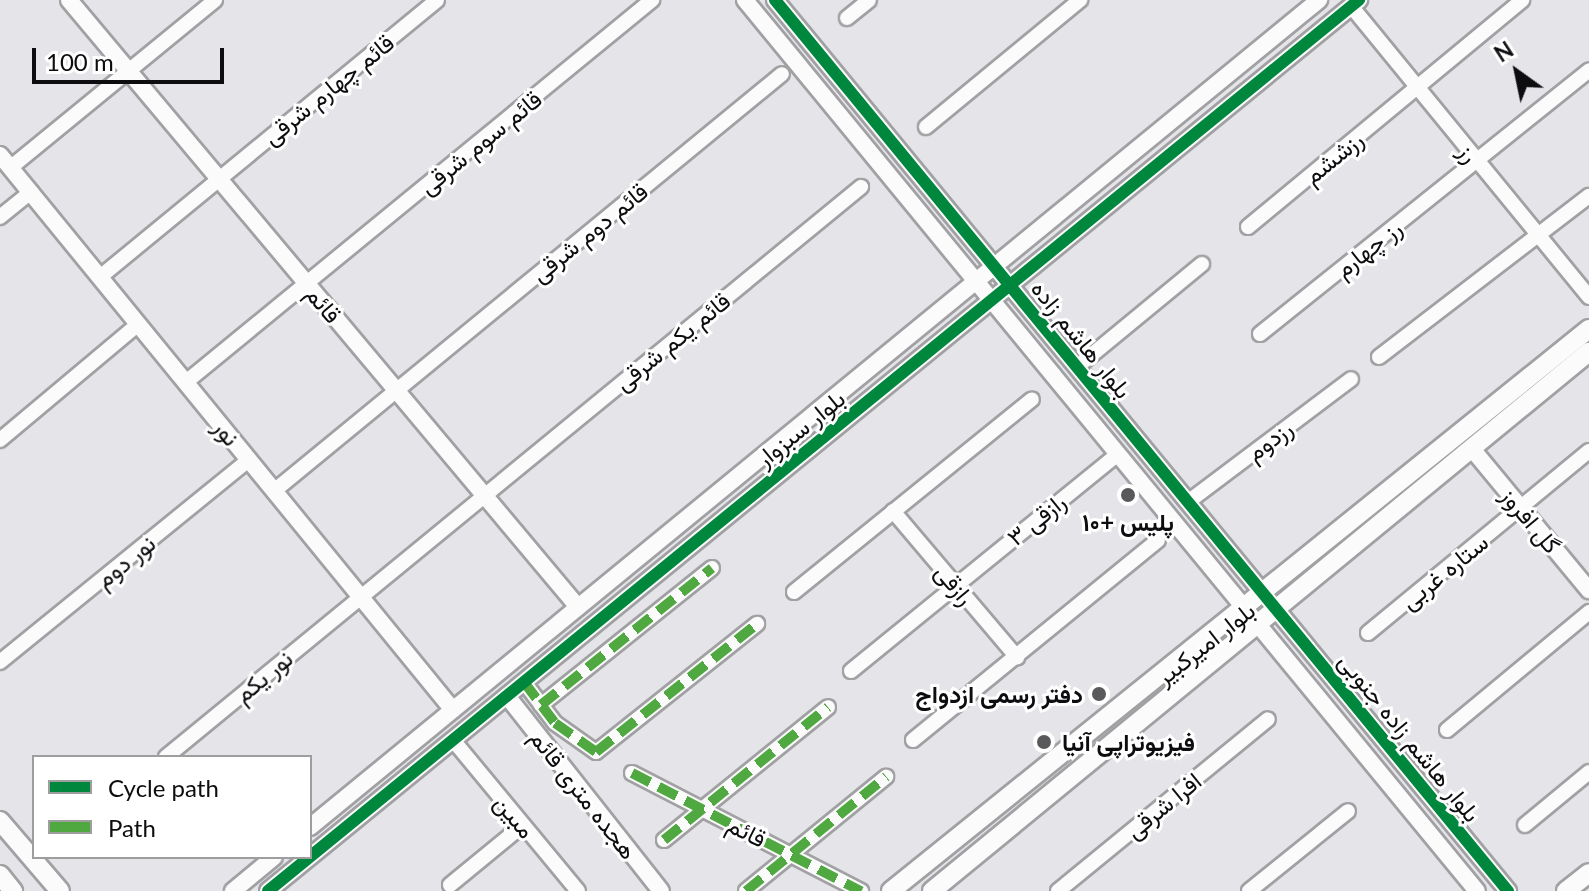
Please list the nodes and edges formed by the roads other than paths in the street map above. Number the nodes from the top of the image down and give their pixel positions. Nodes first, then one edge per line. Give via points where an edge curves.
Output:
1 (69, 0) edge
2 (215, 0) edge
3 (437, 0) edge
4 (652, 0) edge
5 (745, 0) edge
6 (775, 0) edge
7 (869, 0) edge
8 (1080, 0) edge
9 (1319, 0) edge
10 (1522, 0) edge
11 (1355, 3) edge
12 (847, 18) dead end
13 (1589, 70) edge
14 (129, 71) junction
15 (782, 74) dead end
16 (1418, 87) junction
17 (926, 127) dead end
18 (5, 161) edge
19 (1477, 163) junction
20 (219, 178) junction
21 (861, 187) dead end
22 (31, 192) junction
23 (1589, 196) edge
24 (0, 217) edge
25 (1248, 227) dead end
26 (1538, 236) junction
27 (1202, 264) dead end
28 (994, 267) junction
29 (100, 277) junction
30 (975, 282) junction
31 (308, 284) junction
32 (1010, 285) junction
33 (1589, 297) edge
34 (991, 301) junction
35 (138, 324) junction
36 (1589, 329) edge
37 (1260, 334) dead end
38 (1589, 352) edge
39 (1379, 357) dead end
40 (1077, 367) junction
41 (1351, 379) dead end
42 (186, 382) junction
43 (396, 390) junction
44 (1032, 399) dead end
45 (0, 440) edge
46 (1473, 450) junction
47 (1589, 451) edge
48 (1117, 455) junction
49 (249, 460) junction
50 (274, 491) junction
51 (484, 494) junction
52 (1188, 502) junction
53 (1521, 508) junction
54 (893, 511) junction
55 (1158, 540) dead end
56 (712, 568) dead end
57 (955, 584) junction
58 (1589, 590) edge
59 (794, 592) dead end
60 (360, 595) junction
61 (1264, 595) junction
62 (578, 607) junction
63 (1244, 611) junction
64 (1277, 611) junction
65 (1589, 612) edge
66 (757, 624) dead end
67 (1258, 627) junction
68 (1368, 633) dead end
69 (1017, 657) junction
70 (0, 662) edge
71 (851, 671) dead end
72 (524, 682) junction
73 (507, 696) junction
74 (541, 705) junction
75 (828, 707) dead end
76 (453, 710) junction
77 (1268, 719) dead end
78 (1447, 730) dead end
79 (453, 740) junction
80 (913, 740) dead end
81 (168, 755) edge
82 (1589, 772) edge
83 (632, 773) dead end
84 (886, 777) dead end
85 (703, 808) junction
86 (1348, 811) dead end
87 (0, 821) edge
88 (312, 825) edge
89 (523, 825) junction
90 (1525, 825) dead end
91 (664, 840) dead end
92 (792, 854) junction
93 (312, 855) edge
94 (32, 858) edge
95 (33, 859) edge
96 (272, 859) edge
97 (307, 859) edge
98 (1589, 873) edge
99 (0, 875) edge
100 (450, 885) dead end
101 (13, 891) edge
102 (60, 891) edge
103 (233, 891) edge
104 (268, 891) edge
105 (578, 891) edge
106 (661, 891) edge
107 (746, 891) edge
108 (861, 891) edge
109 (891, 891) edge
110 (932, 891) edge
111 (1058, 891) edge
112 (1249, 891) edge
113 (1477, 891) edge
114 (1508, 891) edge
115 (1566, 891) edge

1 - 14 street, قائم
2 - 14 street
3 - 20 street, قائم چهارم شرقی
4 - 31 street, قائم سوم شرقی
5 - 30 street, بلوار هاشم زاده
6 - 28 street, بلوار هاشم زاده
7 - 12 street
8 - 17 street
9 - 28 street, بلوار سبزوار
10 - 16 street, رزششم
11 - 16 street, رز
11 - 32 street, بلوار سبزوار
13 - 19 street, رز چهارم
14 - 18 street
14 - 20 street, قائم
15 - 43 street, قائم دوم شرقی
16 - 19 street, رز
16 - 25 street, رزششم
18 - 22 street, نور
19 - 26 street, رز
19 - 37 street, رز چهارم
20 - 29 street, قائم چهارم شرقی
20 - 31 street, قائم
21 - 51 street, قائم یکم شرقی
22 - 24 street
22 - 29 street, نور
23 - 26 street
26 - 33 street, رز
26 - 39 street
27 - 40 street
28 - 30 street, بلوار سبزوار
28 - 32 street, بلوار هاشم زاده
29 - 35 street, نور
30 - 34 street, بلوار هاشم زاده
30 - 62 street, بلوار سبزوار
31 - 42 street, قائم سوم شرقی
31 - 43 street, قائم
32 - 34 street, بلوار سبزوار
32 - 40 street, بلوار هاشم زاده
34 - 48 street, بلوار هاشم زاده
34 - 72 street, بلوار سبزوار
35 - 42 street, نور
35 - 45 street
36 - 61 main road, بلوار امیرکبیر
38 - 46 main road, بلوار امیرکبیر
40 - 52 street, بلوار هاشم زاده
41 - 52 street, رزدوم
42 - 49 street, نور
43 - 50 street, قائم دوم شرقی
43 - 51 street, قائم
44 - 54 street
46 - 53 street, گل افروز
46 - 64 main road, بلوار امیرکبیر
47 - 53 street, ستاره غربی
48 - 57 street, رازقی ۳
48 - 63 street, بلوار هاشم زاده
49 - 50 street, نور
49 - 70 street, نور دوم
50 - 60 street, نور
51 - 60 street, قائم یکم شرقی
51 - 62 street, قائم
52 - 61 street, بلوار هاشم زاده
53 - 58 street, گل افروز
53 - 68 street, ستاره غربی
54 - 57 street, رازقی
54 - 59 street
55 - 69 street
56 - 74 street
57 - 69 street, رازقی
57 - 71 street, رازقی ۳
60 - 76 street, نور
60 - 81 street, نور یکم
61 - 63 main road, بلوار امیرکبیر
61 - 64 street, بلوار هاشم زاده جنوبی
62 - 76 street, بلوار سبزوار
63 - 67 street, بلوار هاشم زاده جنوبی
63 - 109 main road, بلوار امیرکبیر
64 - 67 main road, بلوار امیرکبیر
64 - 114 street, بلوار هاشم زاده جنوبی
65 - 78 street
66 - 74 street via 596,752 555,723
67 - 110 main road, بلوار امیرکبیر
67 - 113 street, بلوار هاشم زاده جنوبی
69 - 80 street
72 - 73 street, بلوار سبزوار
72 - 74 street
73 - 79 street, بلوار سبزوار
73 - 106 street, هجده متری قائم
75 - 85 street
76 - 88 street, بلوار سبزوار
77 - 111 street, افرا شرقی
79 - 89 street, مبین
79 - 93 street, بلوار سبزوار
82 - 90 street
83 - 85 street, قائم
84 - 92 street
85 - 91 street
85 - 92 street, قائم
86 - 112 street
87 - 94 main road
89 - 100 street
89 - 105 street, مبین
92 - 107 street
92 - 108 street, قائم
95 - 102 main road
96 - 103 street
97 - 104 street, بلوار سبزوار
98 - 115 main road
99 - 101 main road

